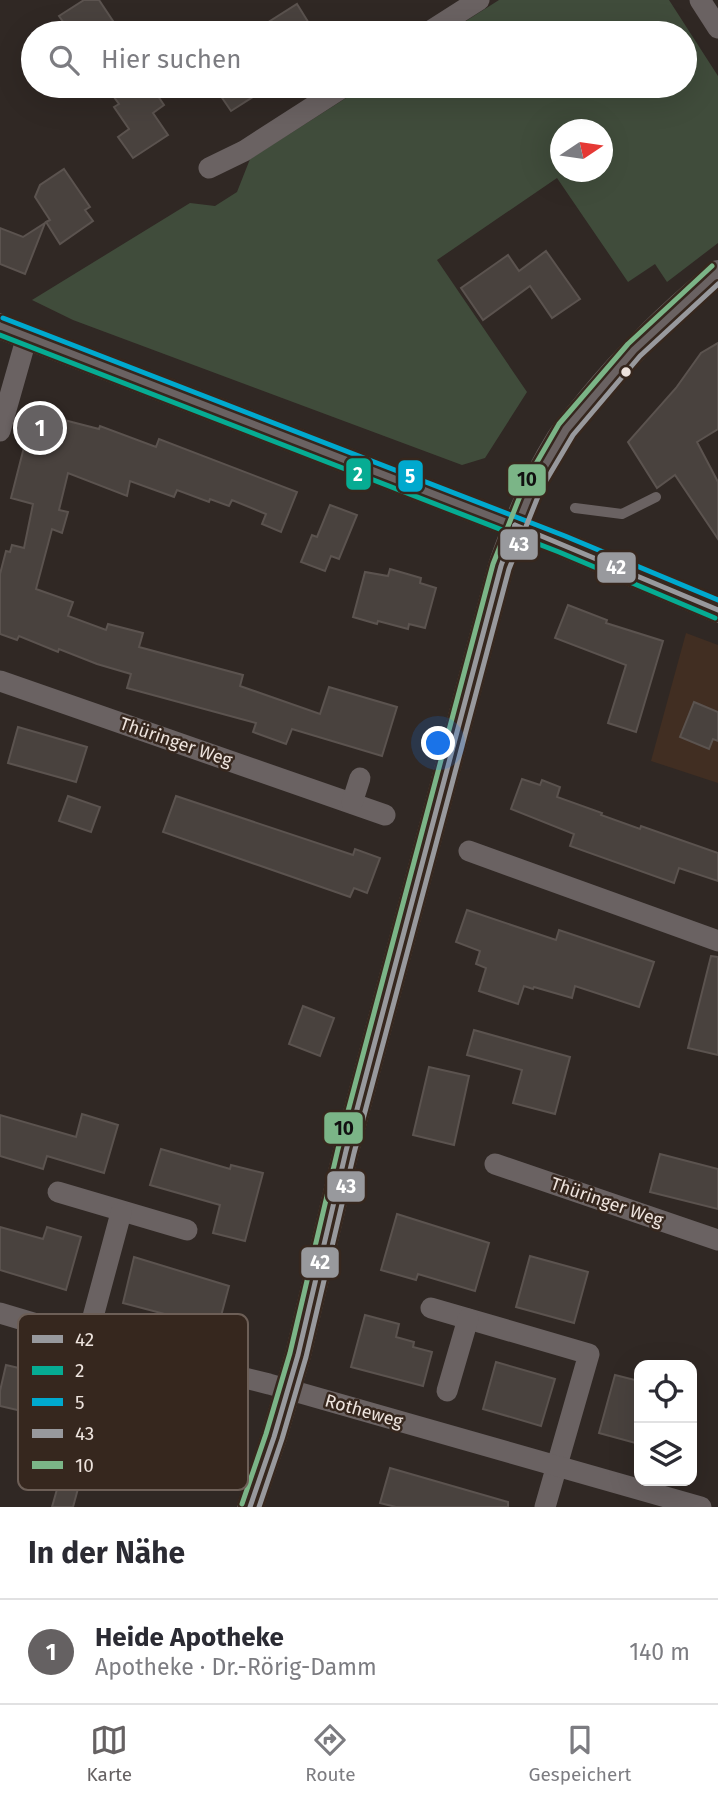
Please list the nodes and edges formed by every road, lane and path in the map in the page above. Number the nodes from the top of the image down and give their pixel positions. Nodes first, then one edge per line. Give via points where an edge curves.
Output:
1 (479, 0) edge
2 (700, 0) edge
3 (446, 21) edge
4 (718, 27) edge
5 (326, 98) edge
6 (209, 168) dead end
7 (718, 273) edge
8 (0, 326) edge
9 (27, 336) junction
10 (0, 432) edge
11 (656, 497) dead end
12 (575, 508) dead end
13 (515, 526) junction
14 (718, 610) edge
15 (0, 681) edge
16 (360, 778) dead end
17 (352, 803) junction
18 (386, 815) dead end
19 (469, 851) dead end
20 (718, 941) edge
21 (495, 1164) dead end
22 (58, 1192) dead end
23 (121, 1213) junction
24 (187, 1230) dead end
25 (718, 1240) edge
26 (431, 1308) dead end
27 (0, 1313) edge
28 (94, 1314) edge
29 (18, 1318) edge
30 (468, 1319) junction
31 (248, 1381) edge
32 (288, 1391) junction
33 (447, 1391) dead end
34 (558, 1466) junction
35 (250, 1507) edge
36 (545, 1507) edge
37 (701, 1507) edge

1 - 3 street
2 - 4 street
5 - 6 street
7 - 13 street via 613,370 576,416
8 - 9 street
9 - 10 street
9 - 13 street
11 - 12 lane via 622,514
13 - 14 street
13 - 32 street via 346,1151
15 - 17 street, Thüringer Weg
16 - 17 street
17 - 18 street, Thüringer Weg
19 - 20 street
21 - 25 street, Thüringer Weg
22 - 23 street
23 - 24 street
23 - 28 street
26 - 30 street
27 - 29 street, Rotheweg
30 - 33 street
30 - 34 street via 589,1354
31 - 32 street, Rotheweg
32 - 34 street, Rotheweg
32 - 35 street
34 - 36 street
34 - 37 street, Rotheweg

